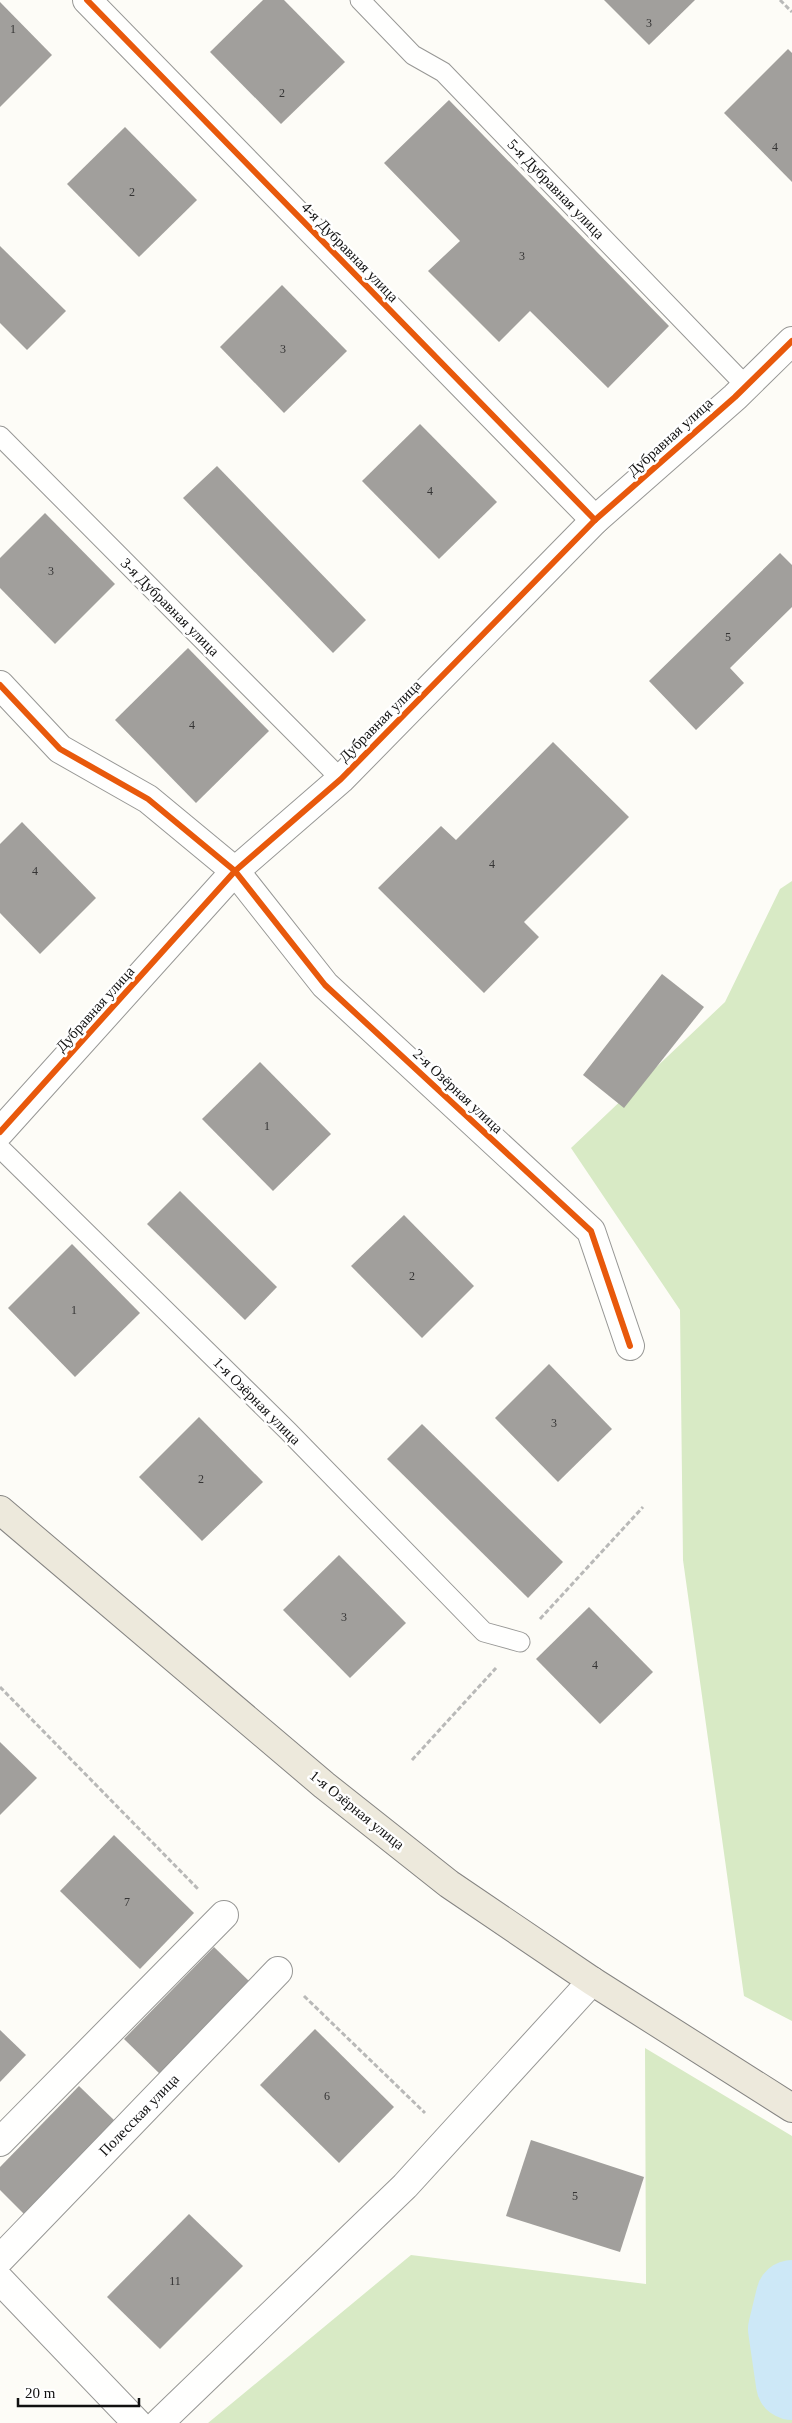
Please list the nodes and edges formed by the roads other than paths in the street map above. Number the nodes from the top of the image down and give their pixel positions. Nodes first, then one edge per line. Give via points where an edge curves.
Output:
1 (87, 0) edge
2 (360, 0) edge
3 (792, 341) edge
4 (746, 386) junction
5 (0, 436) edge
6 (596, 520) junction
7 (0, 685) edge
8 (341, 779) junction
9 (235, 872) junction
10 (0, 1132) edge
11 (0, 1148) edge
12 (630, 1346) dead end
13 (0, 1510) edge
14 (520, 1642) road end
15 (224, 1915) dead end
16 (278, 1971) dead end
17 (592, 1981) junction
18 (792, 2108) edge
19 (0, 2142) edge
20 (0, 2259) edge
21 (0, 2280) edge
22 (137, 2423) edge
23 (159, 2423) edge

1 - 6 street, 4-я Дубравная улица
2 - 4 lane, 5-я Дубравная улица via 413,55 443,72
3 - 4 street, Дубравная улица
4 - 6 street, Дубравная улица
5 - 8 lane, 3-я Дубравная улица
6 - 8 street, Дубравная улица
7 - 9 street, 2-я Озёрная улица via 60,749 148,800
8 - 9 street, Дубравная улица
9 - 10 street, Дубравная улица
9 - 12 street, 2-я Озёрная улица via 325,985 591,1231
11 - 14 lane, 1-я Озёрная улица via 281,1424 484,1632
13 - 17 main road, 1-я Озёрная улица via 324,1785 449,1884
15 - 19 street
16 - 20 street, Полесская улица
17 - 18 main road, 1-я Озёрная улица
17 - 23 street via 405,2186
21 - 22 street

